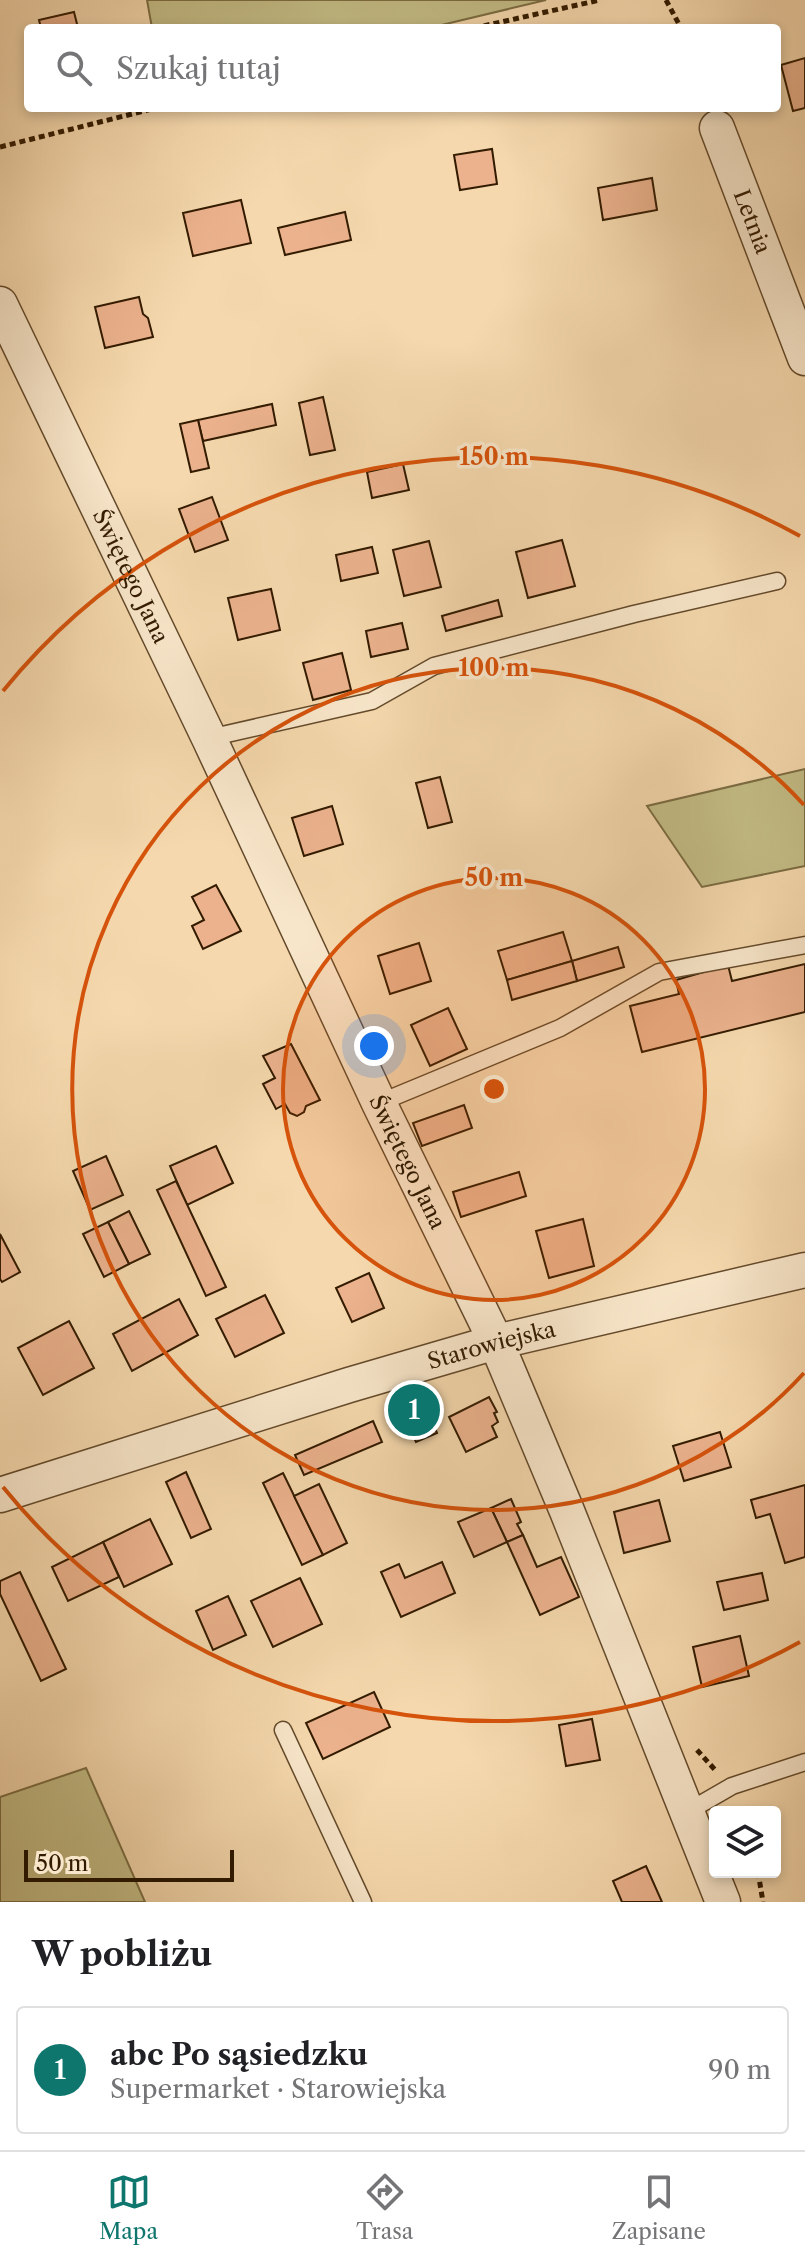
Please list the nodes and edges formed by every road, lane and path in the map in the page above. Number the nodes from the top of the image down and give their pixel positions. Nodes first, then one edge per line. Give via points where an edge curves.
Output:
1 (600, 0) edge
2 (666, 0) edge
3 (492, 24) edge
4 (679, 24) edge
5 (140, 112) edge
6 (717, 128) dead end
7 (0, 147) edge
8 (0, 304) edge
9 (805, 358) edge
10 (777, 581) dead end
11 (209, 738) junction
12 (805, 945) edge
13 (379, 1103) junction
14 (805, 1270) edge
15 (496, 1342) junction
16 (0, 1495) edge
17 (283, 1730) dead end
18 (691, 1737) dead end
19 (805, 1762) edge
20 (732, 1786) junction
21 (687, 1812) junction
22 (759, 1878) edge
23 (363, 1902) edge
24 (723, 1902) edge
25 (763, 1902) edge

1 - 3 path
2 - 4 path
5 - 7 path
6 - 9 street, Letnia
8 - 11 street, Świętego Jana
10 - 11 lane via 434,666 372,701
11 - 13 street, Świętego Jana
12 - 13 lane via 659,972 560,1028
13 - 15 street, Świętego Jana
14 - 15 street, Starowiejska
15 - 16 street, Starowiejska
15 - 21 street, Świętego Jana
17 - 23 lane
18 - 20 path via 697,1751
19 - 20 lane
20 - 21 lane
21 - 24 street, Świętego Jana
22 - 25 path

